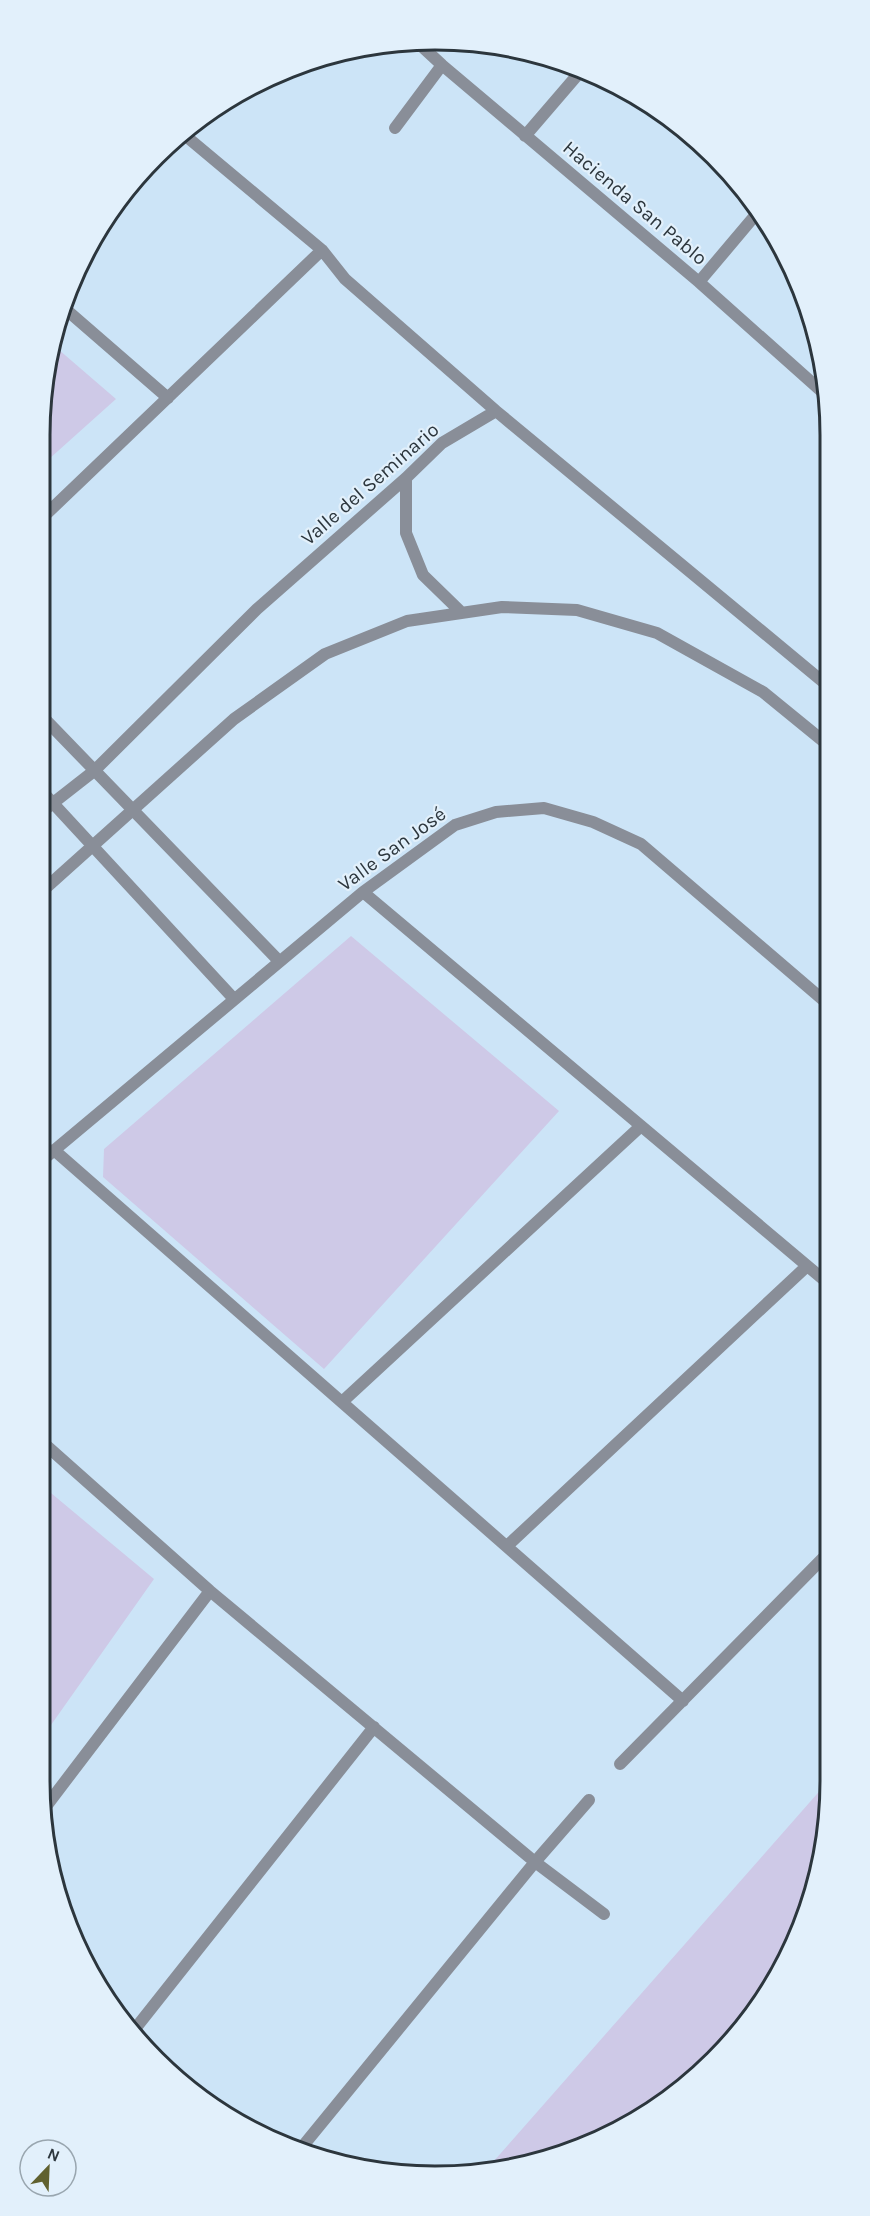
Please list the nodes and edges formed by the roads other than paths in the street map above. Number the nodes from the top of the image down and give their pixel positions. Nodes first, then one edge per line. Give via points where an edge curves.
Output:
1 (426, 50) edge
2 (442, 65) junction
3 (576, 76) edge
4 (395, 128) dead end
5 (525, 136) junction
6 (189, 139) edge
7 (753, 217) edge
8 (321, 250) junction
9 (699, 282) junction
10 (70, 313) edge
11 (817, 387) edge
12 (168, 398) junction
13 (496, 411) junction
14 (406, 478) junction
15 (50, 511) edge
16 (461, 612) junction
17 (820, 679) edge
18 (50, 725) edge
19 (820, 738) edge
20 (94, 771) junction
21 (52, 802) joint
22 (131, 810) junction
23 (92, 847) junction
24 (50, 884) edge
25 (363, 892) junction
26 (279, 961) junction
27 (820, 997) edge
28 (234, 999) junction
29 (642, 1126) junction
30 (54, 1150) junction
31 (50, 1153) edge
32 (807, 1266) junction
33 (820, 1277) edge
34 (342, 1402) junction
35 (50, 1449) edge
36 (507, 1546) junction
37 (820, 1561) edge
38 (210, 1591) junction
39 (683, 1701) junction
40 (374, 1727) junction
41 (620, 1764) dead end
42 (589, 1800) dead end
43 (50, 1801) edge
44 (535, 1862) junction
45 (604, 1914) dead end
46 (137, 2026) edge
47 (304, 2143) edge

1 - 2 street, Hacienda San Pablo
2 - 4 street
2 - 5 street, Hacienda San Pablo
3 - 5 street
5 - 9 street, Hacienda San Pablo
6 - 8 street
7 - 9 street
8 - 12 street
8 - 13 street via 345,279
9 - 11 street, Hacienda San Pablo
10 - 12 street
12 - 15 street
13 - 14 street, Valle del Seminario via 442,443
13 - 17 street
14 - 16 street via 406,533 410,544 423,575
14 - 20 street, Valle del Seminario via 257,609
16 - 19 street via 502,607 577,610 657,633 763,692
16 - 22 street via 408,621 326,654 234,719
18 - 20 street
20 - 21 street, Valle del Seminario
20 - 22 street
21 - 23 street
22 - 23 street
22 - 26 street
23 - 24 street
23 - 28 street
25 - 26 street, Valle San José
25 - 27 street, Valle San José via 455,825 496,812 544,808 593,822 642,844
25 - 29 street
26 - 28 street, Valle San José
28 - 30 street, Valle San José
29 - 32 street
29 - 34 street
30 - 31 street, Valle San José
30 - 34 street
32 - 33 street
32 - 36 street
34 - 36 street
35 - 38 street
36 - 39 street
37 - 39 street
38 - 40 street
38 - 43 street
39 - 41 street
40 - 44 street
40 - 46 street
42 - 44 street
44 - 45 street
44 - 47 street

